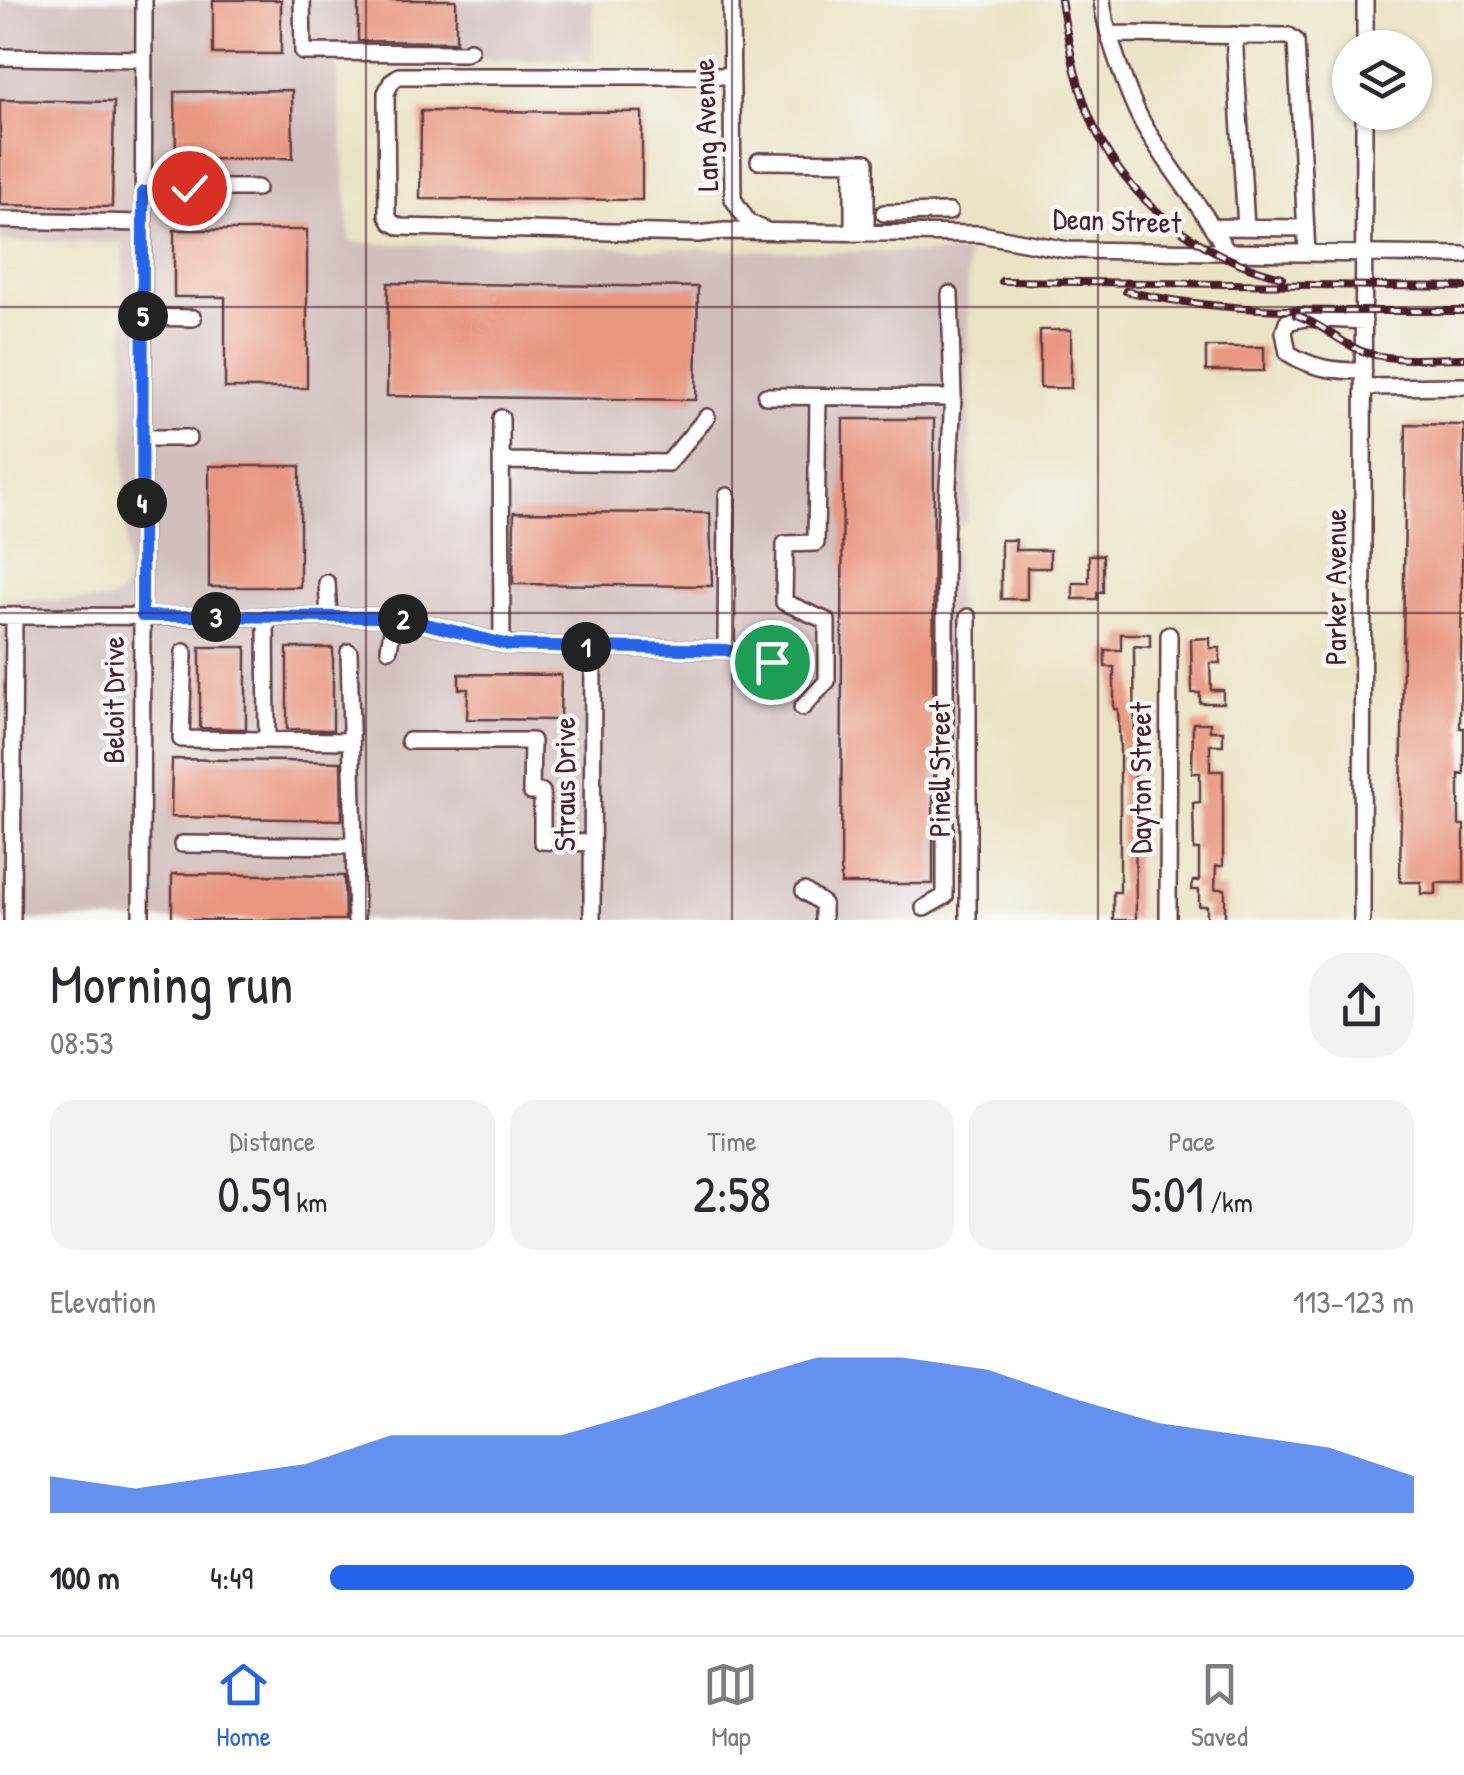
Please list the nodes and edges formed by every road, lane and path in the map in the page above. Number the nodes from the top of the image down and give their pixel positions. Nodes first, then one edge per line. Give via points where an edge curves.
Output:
1 (144, 0) edge
2 (302, 0) edge
3 (731, 0) edge
4 (1102, 0) edge
5 (1365, 0) edge
6 (1365, 30) edge
7 (1111, 34) junction
8 (1234, 35) junction
9 (470, 50) dead end
10 (0, 57) edge
11 (144, 59) junction
12 (731, 76) junction
13 (1364, 130) edge
14 (759, 161) dead end
15 (257, 188) dead end
16 (143, 192) junction
17 (949, 212) dead end
18 (884, 213) dead end
19 (0, 220) edge
20 (143, 223) junction
21 (1213, 227) junction
22 (1246, 228) junction
23 (1306, 228) junction
24 (768, 231) junction
25 (859, 233) junction
26 (1226, 252) junction
27 (1307, 253) junction
28 (1364, 254) junction
29 (1464, 256) edge
30 (950, 294) dead end
31 (143, 317) junction
32 (193, 318) dead end
33 (1364, 321) junction
34 (1364, 379) junction
35 (1464, 386) edge
36 (766, 396) dead end
37 (818, 398) junction
38 (953, 398) junction
39 (707, 417) dead end
40 (501, 418) dead end
41 (142, 438) junction
42 (188, 438) dead end
43 (502, 461) junction
44 (727, 496) dead end
45 (327, 583) dead end
46 (7, 616) edge
47 (142, 616) junction
48 (266, 617) junction
49 (329, 617) junction
50 (968, 617) dead end
51 (394, 618) junction
52 (1169, 636) dead end
53 (502, 644) junction
54 (593, 647) junction
55 (389, 649) dead end
56 (726, 650) junction
57 (184, 652) dead end
58 (349, 652) dead end
59 (772, 662) dead end
60 (802, 708) dead end
61 (267, 740) junction
62 (351, 741) junction
63 (409, 741) dead end
64 (592, 843) junction
65 (182, 844) dead end
66 (354, 846) junction
67 (804, 891) dead end
68 (924, 908) dead end
69 (12, 920) edge
70 (141, 920) edge
71 (356, 920) edge
72 (592, 920) edge
73 (823, 920) edge
74 (968, 920) edge
75 (1168, 920) edge
76 (1362, 920) edge

1 - 11 street, Beloit Drive
2 - 9 street via 303,52
3 - 12 street, Lang Avenue
4 - 7 street
5 - 6 street
7 - 8 street
7 - 21 street via 1143,124
8 - 22 street
8 - 23 street via 1296,41
10 - 11 street
11 - 16 street, Beloit Drive
12 - 24 street, Lang Avenue via 733,199 748,222
12 - 24 street, Dean Street via 399,76 386,93 387,215 400,226
13 - 28 street, Parker Avenue
14 - 25 street via 859,162
15 - 16 street
16 - 20 street, Beloit Drive
17 - 18 street
19 - 20 street
20 - 31 street, Beloit Drive
21 - 22 street
21 - 26 street
22 - 23 street
23 - 27 street
24 - 25 street, Dean Street
25 - 26 street, Dean Street via 980,234 1068,250
26 - 27 street, Dean Street
27 - 28 street, Dean Street
28 - 29 street, Dean Street
28 - 33 street, Parker Avenue
30 - 38 street
31 - 32 street
31 - 41 street, Beloit Drive
33 - 34 street, Parker Avenue
33 - 34 street via 1305,318 1287,322 1284,332 1288,353 1306,364
34 - 35 street
34 - 76 street, Parker Avenue
36 - 37 street
37 - 38 street
37 - 60 street via 816,543 785,544 784,602 827,621 826,682
38 - 68 street via 945,538 945,896
39 - 43 street via 668,463
40 - 43 street
41 - 42 street
41 - 47 street, Beloit Drive
43 - 53 street
44 - 56 street
45 - 49 street
46 - 47 street
46 - 69 street
47 - 48 street
47 - 70 street, Beloit Drive
48 - 49 street
48 - 61 street
49 - 51 street
50 - 74 street, Pinell Street
51 - 53 street
51 - 55 street
52 - 75 street, Dayton Street
53 - 54 street
54 - 56 street
54 - 64 street, Straus Drive
56 - 59 street
57 - 61 street via 180,739
58 - 62 street
61 - 62 street
62 - 66 street
63 - 64 street via 532,741 531,792 542,792 542,841
64 - 72 street, Straus Drive
65 - 66 street
66 - 71 street
67 - 73 street via 823,904

